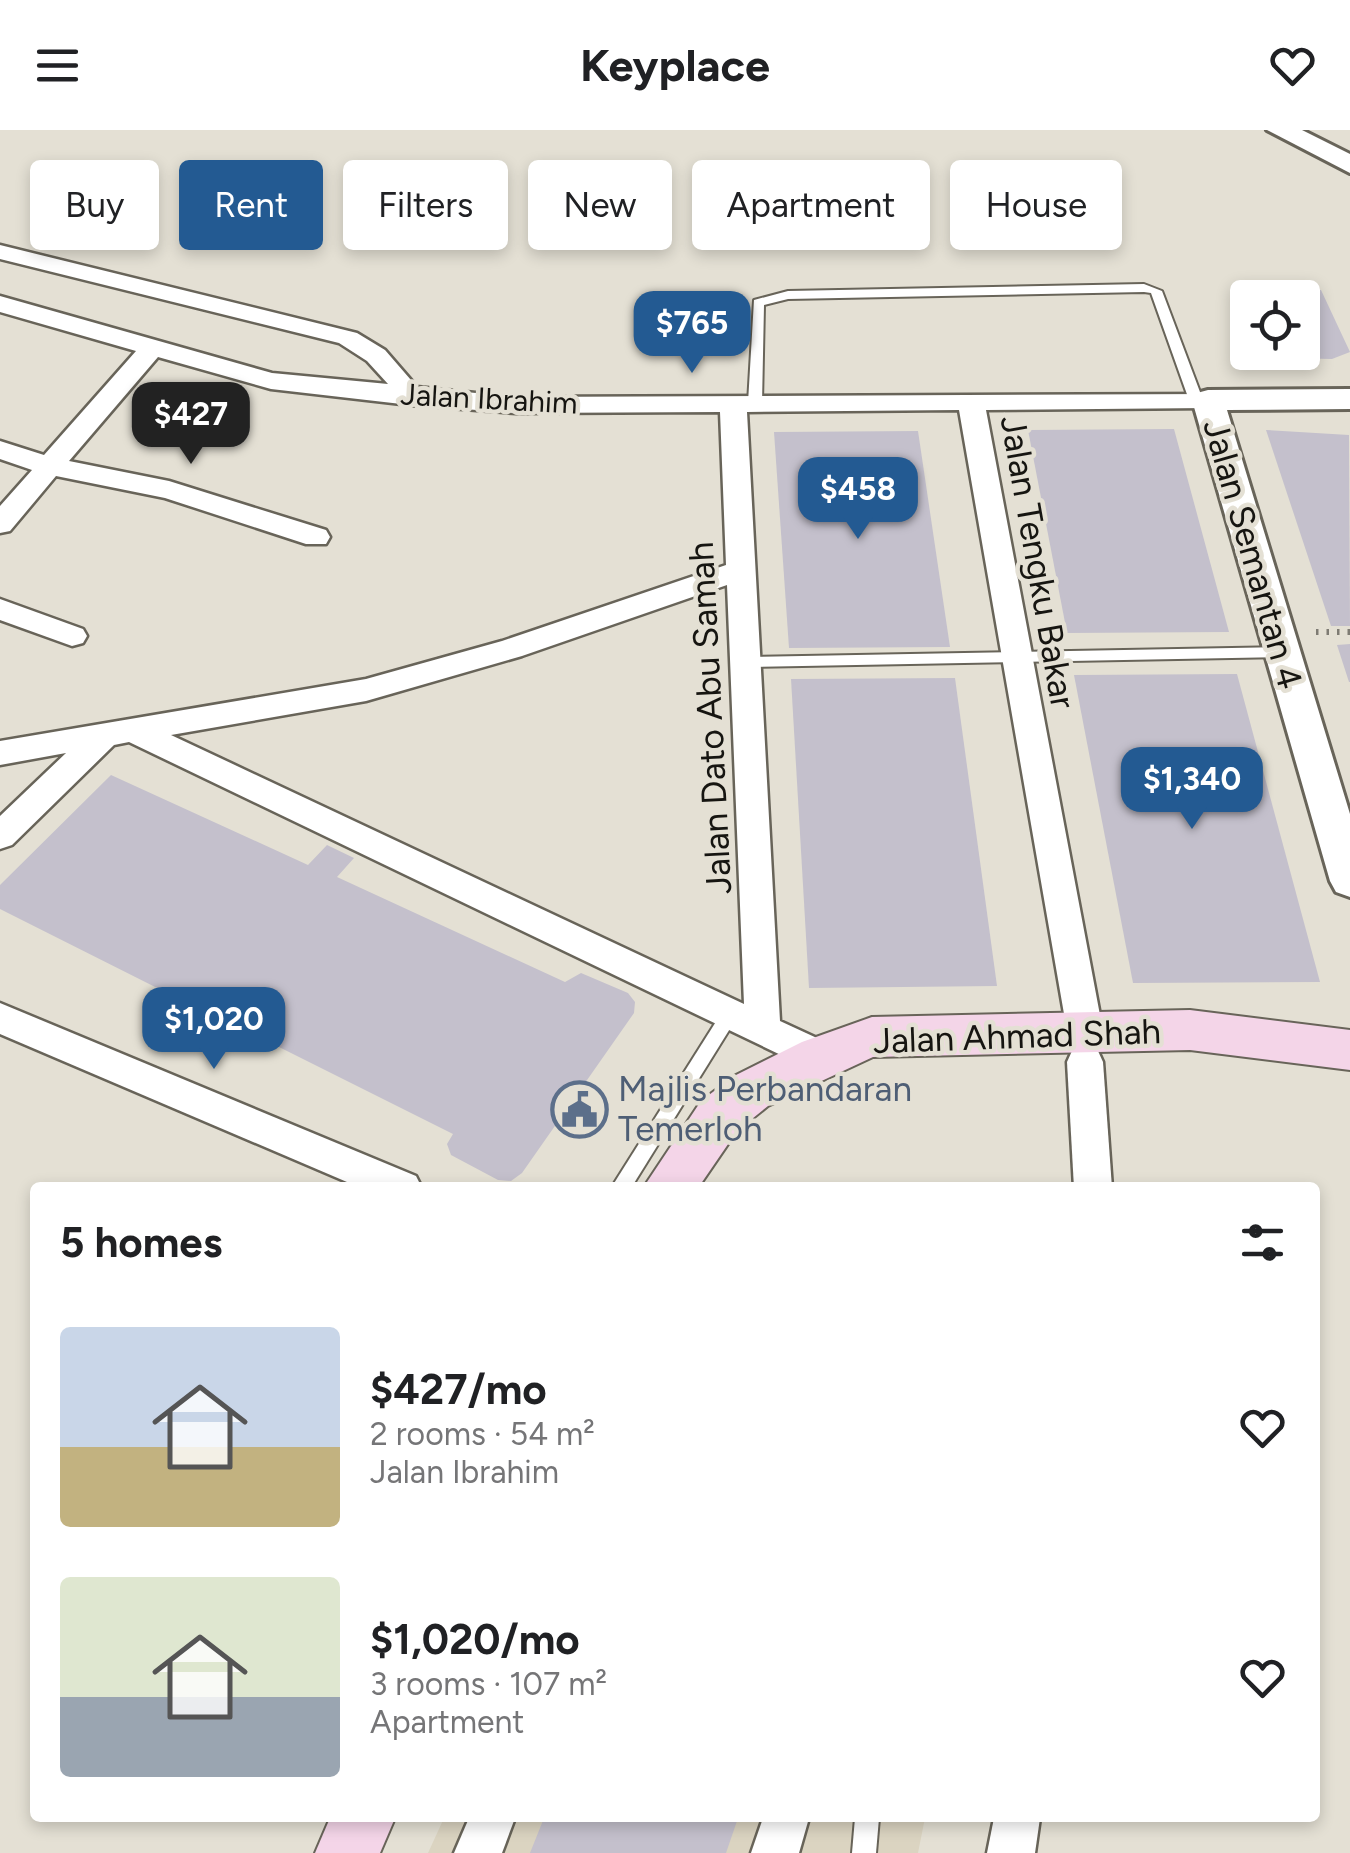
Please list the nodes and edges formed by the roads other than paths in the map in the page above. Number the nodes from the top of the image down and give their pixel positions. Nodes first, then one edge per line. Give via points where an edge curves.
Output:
1 (1281, 130) edge
2 (1350, 164) edge
3 (0, 252) edge
4 (0, 304) edge
5 (154, 346) junction
6 (410, 397) junction
7 (1350, 399) edge
8 (1202, 400) junction
9 (971, 402) junction
10 (744, 404) junction
11 (0, 450) edge
12 (48, 466) junction
13 (0, 524) edge
14 (316, 537) dead end
15 (741, 570) junction
16 (0, 608) edge
17 (72, 636) dead end
18 (1282, 652) junction
19 (1018, 660) junction
20 (745, 662) junction
21 (118, 732) junction
22 (0, 753) edge
23 (0, 836) edge
24 (1350, 881) edge
25 (730, 1014) junction
26 (0, 1018) edge
27 (763, 1029) junction
28 (1085, 1046) junction
29 (1350, 1050) edge
30 (818, 1056) junction
31 (751, 1092) junction
32 (389, 1182) edge
33 (624, 1182) edge
34 (672, 1182) edge
35 (1093, 1182) edge
36 (361, 1822) edge
37 (490, 1822) edge
38 (785, 1822) edge
39 (868, 1822) edge
40 (1015, 1822) edge
41 (347, 1853) edge
42 (478, 1853) edge
43 (774, 1853) edge
44 (864, 1853) edge
45 (1011, 1853) edge

1 - 2 street
3 - 6 street via 348,338 390,366
4 - 5 street, Jalan Ibrahim
5 - 6 street, Jalan Ibrahim via 271,381
5 - 12 street
6 - 10 street, Jalan Ibrahim via 516,405
7 - 8 street, Jalan Ibrahim
8 - 9 street, Jalan Ibrahim
8 - 10 lane via 1156,291 1144,288 788,294 758,304
8 - 18 street, Jalan Semantan 4
9 - 10 street, Jalan Ibrahim
9 - 19 street, Jalan Tengku Bakar
10 - 15 street, Jalan Dato Abu Samah
11 - 12 street
12 - 13 street
12 - 14 street via 169,490
15 - 20 street, Jalan Dato Abu Samah
15 - 21 street via 366,690
16 - 17 street
18 - 19 lane
18 - 24 street, Jalan Semantan 4
19 - 20 lane
19 - 28 street, Jalan Tengku Bakar
20 - 27 street, Jalan Dato Abu Samah
21 - 22 street
21 - 23 street
21 - 25 street
25 - 27 street
25 - 33 lane
26 - 32 street
27 - 30 street
28 - 29 main road, Jalan Ahmad Shah via 1198,1062 1292,1045
28 - 30 main road, Jalan Ahmad Shah via 900,1033
28 - 31 main road, Jalan Ahmad Shah via 863,1062
28 - 35 street, Jalan Tengku Bakar
30 - 31 main road, Jalan Ahmad Shah
31 - 34 main road, Jalan Ahmad Shah via 720,1116
36 - 41 main road
37 - 42 street
38 - 43 street
39 - 44 lane
40 - 45 street

